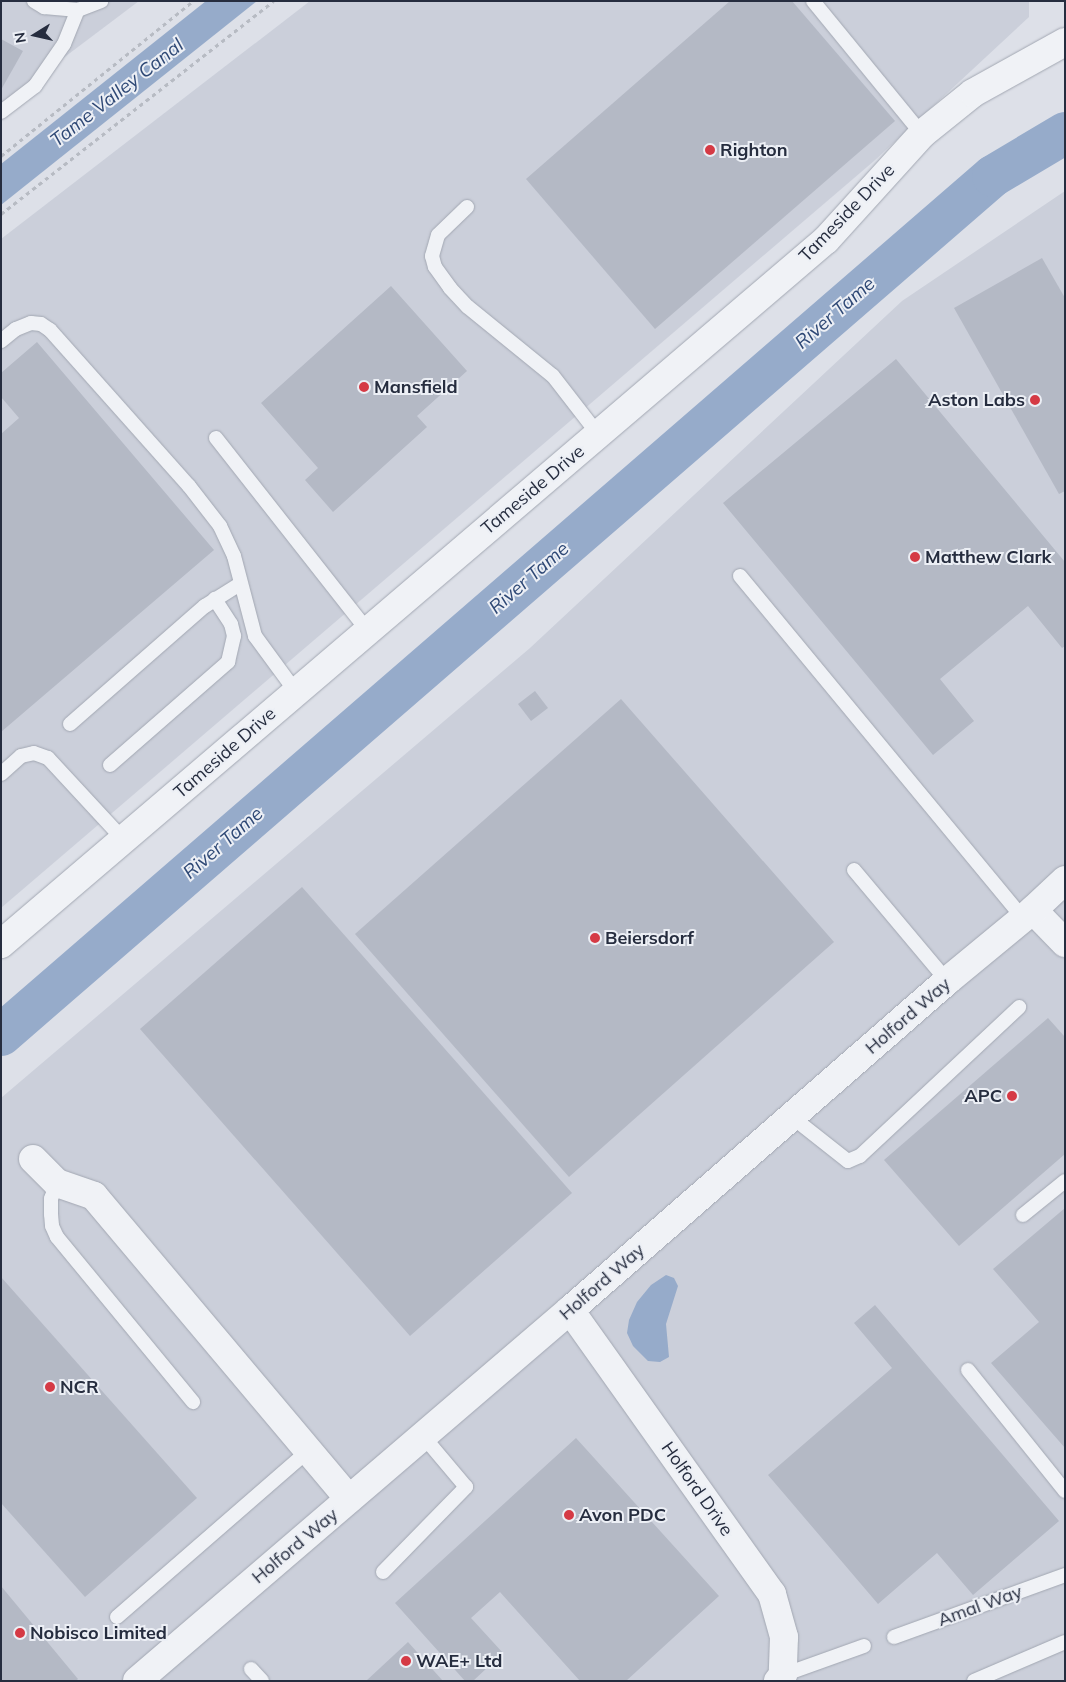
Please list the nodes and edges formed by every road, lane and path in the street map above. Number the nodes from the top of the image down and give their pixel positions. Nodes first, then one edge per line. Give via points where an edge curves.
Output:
1 (34, 1) edge
2 (101, 1) edge
3 (193, 1) edge
4 (274, 1) edge
5 (813, 1) edge
6 (78, 10) junction
7 (1065, 42) edge
8 (1, 112) edge
9 (922, 134) junction
10 (1, 156) edge
11 (467, 207) dead end
12 (1, 214) edge
13 (1, 341) edge
14 (598, 434) junction
15 (216, 438) dead end
16 (740, 576) dead end
17 (240, 584) junction
18 (216, 599) junction
19 (368, 631) junction
20 (296, 692) junction
21 (70, 724) dead end
22 (110, 765) dead end
23 (1, 774) edge
24 (124, 840) junction
25 (854, 870) dead end
26 (1065, 880) edge
27 (1028, 914) junction
28 (1065, 943) edge
29 (1, 944) edge
30 (947, 981) junction
31 (1019, 1007) dead end
32 (792, 1117) junction
33 (33, 1159) dead end
34 (1065, 1180) edge
35 (57, 1183) junction
36 (1023, 1215) dead end
37 (570, 1310) junction
38 (968, 1370) dead end
39 (193, 1402) dead end
40 (423, 1436) junction
41 (308, 1451) junction
42 (1065, 1491) edge
43 (349, 1499) junction
44 (383, 1572) dead end
45 (1065, 1575) edge
46 (117, 1617) dead end
47 (894, 1637) dead end
48 (1065, 1642) edge
49 (864, 1646) dead end
50 (251, 1669) dead end
51 (781, 1678) edge
52 (137, 1681) edge
53 (262, 1681) edge
54 (974, 1681) edge

1 - 6 lane via 44,7
2 - 6 lane
3 - 10 path
4 - 12 path
5 - 9 lane
6 - 8 lane via 64,44 35,86
7 - 9 street, Tameside Drive via 973,93
9 - 14 street, Tameside Drive via 826,240
11 - 14 lane via 438,235 432,256 435,267 468,306 553,376
13 - 17 lane via 16,329 31,323 41,324 50,330 189,486 220,526 234,556
14 - 19 street, Tameside Drive
15 - 19 lane
16 - 27 lane
17 - 18 lane
17 - 20 lane via 256,636
18 - 21 lane
18 - 22 lane via 231,624 234,636 228,662
19 - 20 street, Tameside Drive
20 - 24 street, Tameside Drive
23 - 24 lane via 21,756 34,753 48,758
24 - 29 street, Tameside Drive
25 - 30 lane
26 - 27 street, Holford Way
27 - 28 street
27 - 30 street, Holford Way
30 - 32 street, Holford Way
31 - 32 lane via 860,1156 848,1161
32 - 37 street, Holford Way
33 - 35 street
34 - 36 lane
35 - 39 lane via 51,1199 51,1214 52,1226 58,1236
35 - 41 street via 94,1196
37 - 40 street, Holford Way
37 - 51 street, Holford Drive via 772,1594 784,1637
38 - 42 lane
40 - 43 street, Holford Way
40 - 44 lane via 466,1487
41 - 43 street
41 - 46 lane
43 - 52 street, Holford Way
45 - 47 lane, Amal Way
48 - 54 lane
49 - 51 lane
50 - 53 lane

